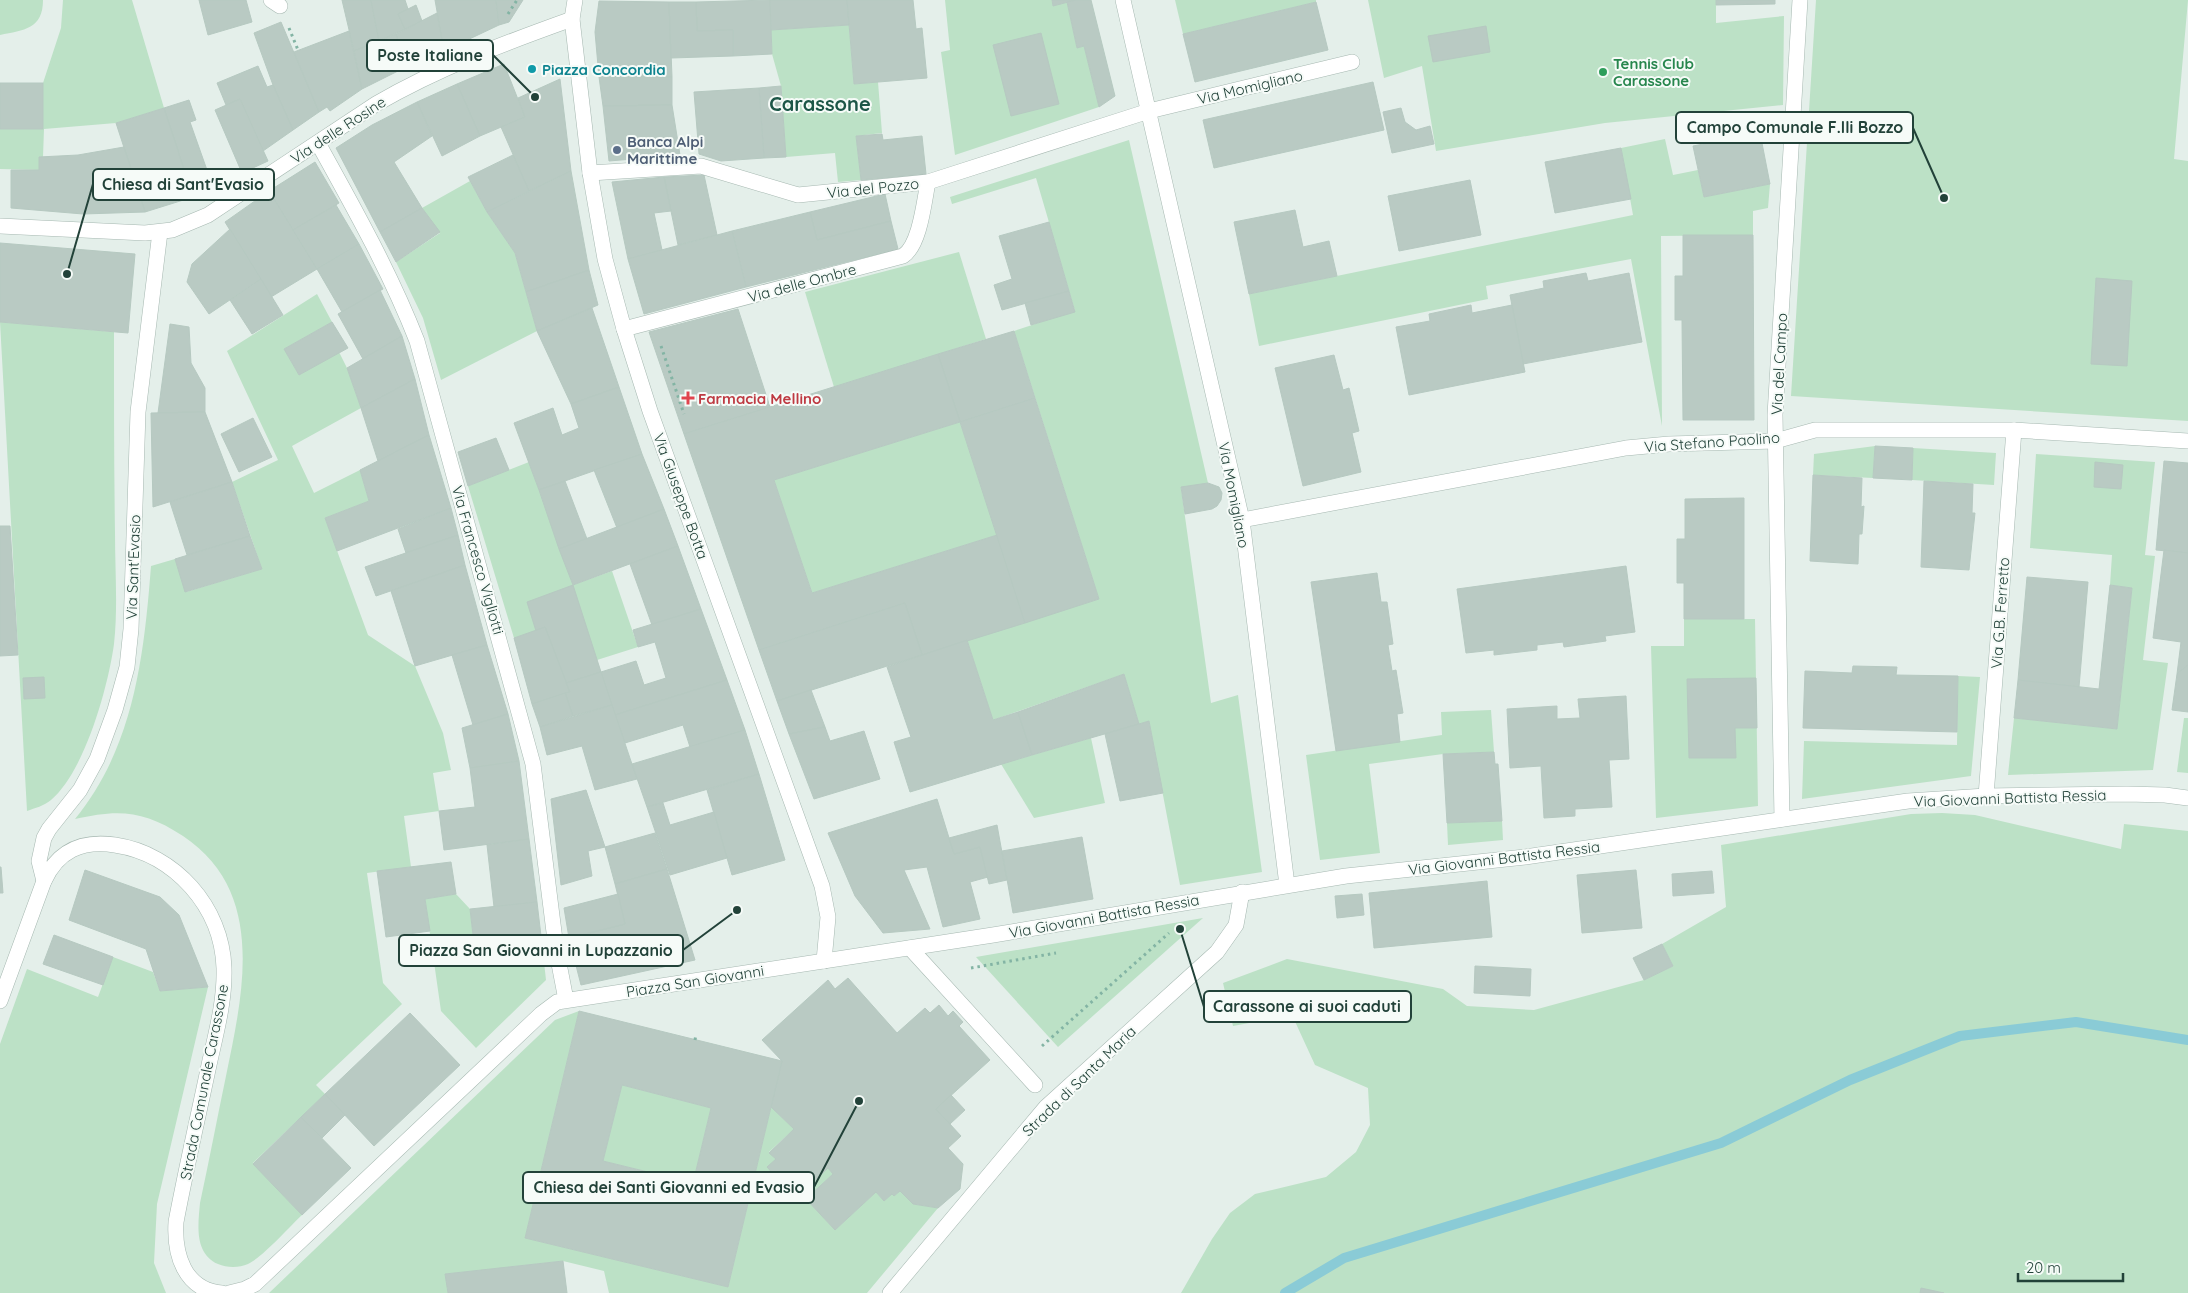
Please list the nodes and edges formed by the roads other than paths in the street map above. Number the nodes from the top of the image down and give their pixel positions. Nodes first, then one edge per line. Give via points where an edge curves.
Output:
1 (574, 0) edge
2 (1123, 0) edge
3 (1800, 0) edge
4 (572, 19) junction
5 (1352, 62) dead end
6 (1149, 111) junction
7 (318, 143) junction
8 (590, 173) junction
9 (928, 182) junction
10 (0, 226) edge
11 (160, 232) junction
12 (624, 329) junction
13 (2014, 430) junction
14 (1775, 440) junction
15 (2188, 441) edge
16 (1242, 520) junction
17 (1986, 796) junction
18 (2188, 798) edge
19 (1782, 819) junction
20 (44, 881) junction
21 (1287, 885) junction
22 (1242, 892) junction
23 (910, 948) junction
24 (824, 961) junction
25 (566, 1000) junction
26 (0, 1001) edge
27 (1035, 1085) dead end
28 (222, 1293) edge
29 (229, 1293) edge
30 (890, 1293) edge

1 - 4 street
2 - 6 street, Via Momigliano
3 - 14 street, Via del Campo
4 - 7 street, Via delle Rosine via 503,43 404,88
4 - 8 street, Via Giuseppe Botta
5 - 6 street, Via Momigliano
6 - 9 street, Via del Pozzo
6 - 16 street, Via Momigliano
7 - 11 street, Via delle Rosine via 208,215
7 - 25 street, Via Francesco Vigliotti via 380,256 417,341 533,764 556,948
8 - 9 street, Via del Pozzo via 701,166 798,195
8 - 12 street, Via Giuseppe Botta via 605,259
9 - 12 street, Via delle Ombre via 915,241 903,256
10 - 11 street, Via delle Rosine
11 - 20 street, Via Sant'Evasio via 137,426 127,667 97,759 80,790 48,828 44,838 39,861
12 - 24 street, Via Giuseppe Botta via 650,410 822,886 828,917
13 - 14 street, Via Stefano Paolino via 1815,430
13 - 15 street, Via Stefano Paolino
13 - 17 street, Via G.B. Ferretto
14 - 16 street, Via Stefano Paolino via 1626,448
14 - 19 street, Via del Campo
16 - 21 street, Via Momigliano
17 - 18 street, Via Giovanni Battista Ressia via 2127,794
17 - 19 street, Via Giovanni Battista Ressia via 1908,801
19 - 21 street, Via Giovanni Battista Ressia via 1535,856
20 - 26 street, Strada Comunale Carassone
20 - 28 street, Strada Comunale Carassone via 54,863 70,850 100,844 116,845 152,856 181,874 215,923 224,966 223,997 175,1235 178,1258 189,1277 206,1289
21 - 22 street, Via Giovanni Battista Ressia
22 - 23 street, Via Giovanni Battista Ressia
22 - 30 street, Strada di Santa Maria via 1236,925 1217,952 1046,1107
23 - 24 street, Via Giovanni Battista Ressia
23 - 27 street
24 - 25 street, Piazza San Giovanni
25 - 29 street via 557,1002 541,1014 255,1284

